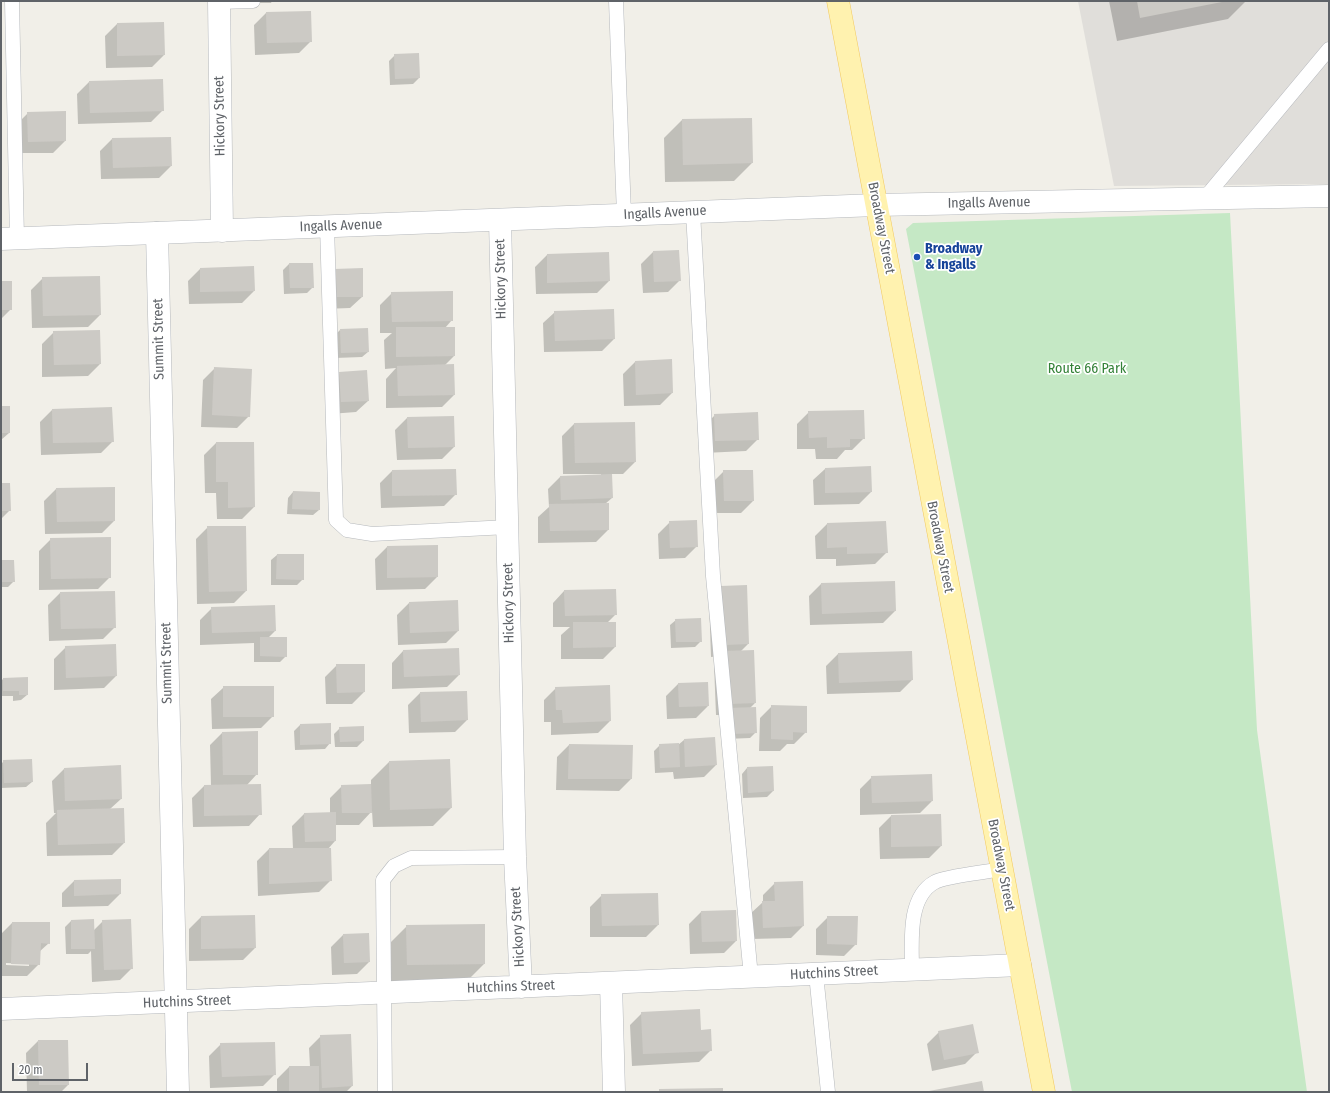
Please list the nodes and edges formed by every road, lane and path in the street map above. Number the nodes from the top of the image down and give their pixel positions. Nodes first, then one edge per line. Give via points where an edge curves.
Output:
1 (12, 1) edge
2 (253, 1) edge
3 (616, 1) edge
4 (838, 1) edge
5 (219, 2) edge
6 (1329, 49) edge
7 (1329, 196) edge
8 (1204, 199) junction
9 (876, 205) junction
10 (693, 212) junction
11 (624, 215) junction
12 (500, 220) junction
13 (327, 226) junction
14 (222, 231) junction
15 (157, 233) junction
16 (9, 239) edge
17 (508, 527) junction
18 (515, 857) junction
19 (1002, 869) junction
20 (1020, 965) junction
21 (912, 970) junction
22 (816, 974) junction
23 (751, 977) junction
24 (611, 983) junction
25 (521, 987) junction
26 (383, 993) junction
27 (175, 1002) junction
28 (1, 1009) edge
29 (178, 1092) edge
30 (384, 1092) edge
31 (614, 1092) edge
32 (828, 1092) edge
33 (1044, 1092) edge

1 - 16 lane
2 - 5 lane
3 - 11 lane
4 - 9 main road, Broadway Street
5 - 14 street, Hickory Street
6 - 8 lane
7 - 8 street, Ingalls Avenue
8 - 9 street, Ingalls Avenue
9 - 10 street, Ingalls Avenue
9 - 19 main road, Broadway Street
10 - 11 street, Ingalls Avenue
10 - 23 lane via 713,576
11 - 12 street, Ingalls Avenue
12 - 13 street, Ingalls Avenue
12 - 17 street, Hickory Street
13 - 14 street, Ingalls Avenue
13 - 17 lane via 336,520 347,530 372,534
14 - 15 street, Ingalls Avenue
15 - 16 street, Ingalls Avenue
15 - 27 street, Summit Street
17 - 18 street, Hickory Street
18 - 25 street, Hickory Street
18 - 26 lane via 411,858 394,866 383,880
19 - 20 main road, Broadway Street
19 - 21 lane via 936,881 924,890 912,919
20 - 21 street, Hutchins Street
20 - 33 main road, Broadway Street
21 - 22 street, Hutchins Street
22 - 23 street, Hutchins Street
22 - 32 lane
23 - 24 street, Hutchins Street
24 - 25 street, Hutchins Street
24 - 31 street
25 - 26 street, Hutchins Street
26 - 27 street, Hutchins Street
26 - 30 lane
27 - 28 street, Hutchins Street
27 - 29 street, Summit Street

